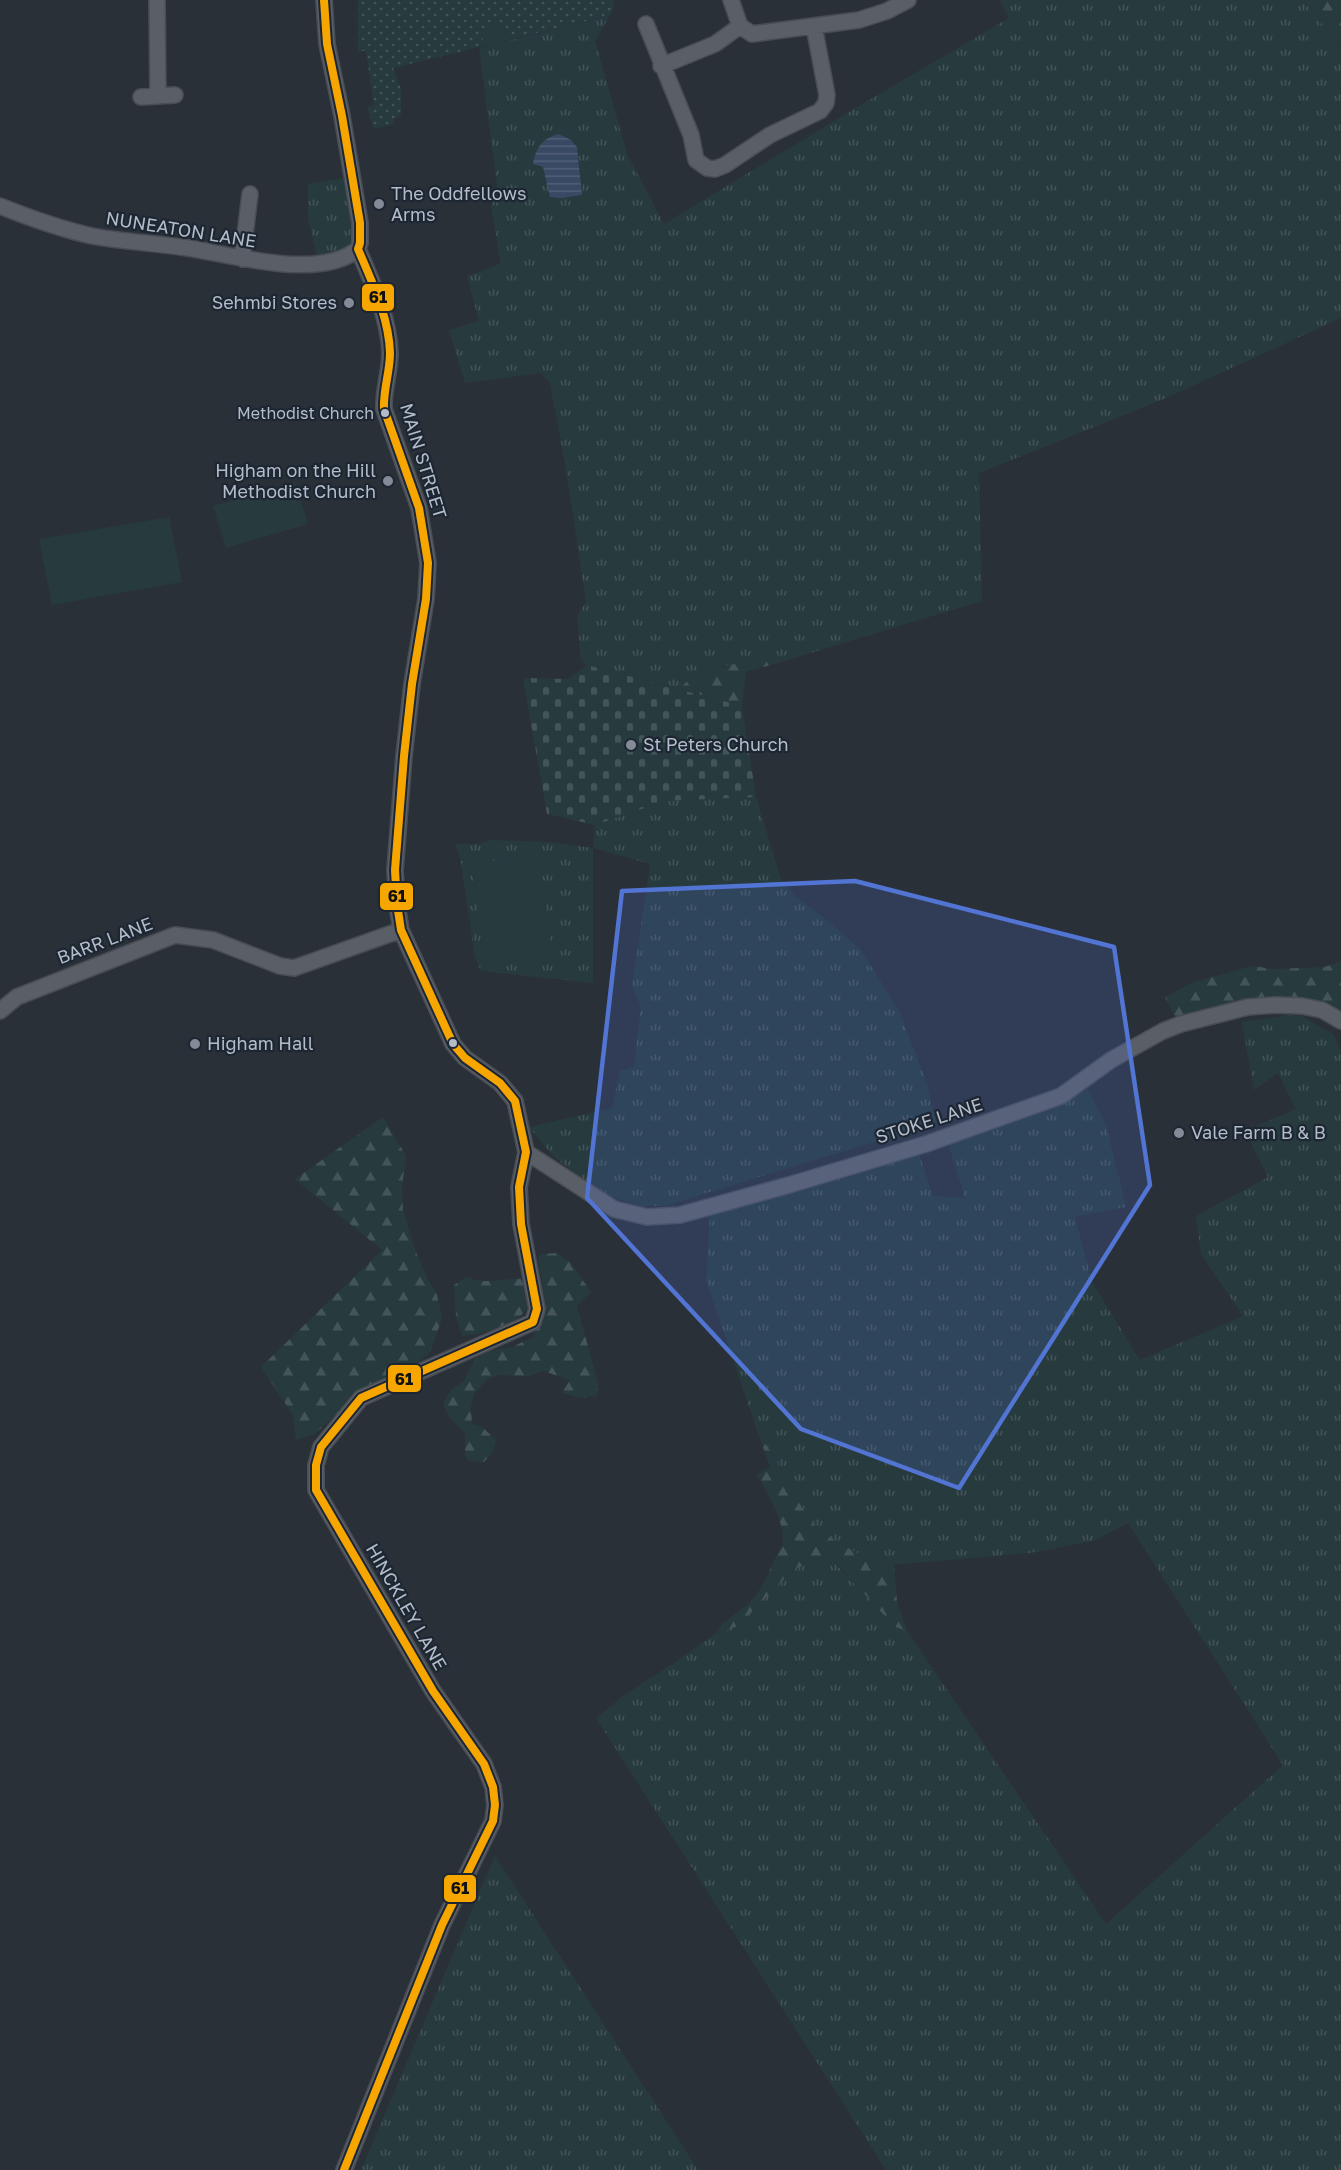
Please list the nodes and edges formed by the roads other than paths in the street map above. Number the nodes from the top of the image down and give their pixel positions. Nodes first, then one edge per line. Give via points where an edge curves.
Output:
1 (157, 0) edge
2 (324, 0) edge
3 (731, 0) edge
4 (908, 0) edge
5 (646, 24) dead end
6 (740, 26) junction
7 (814, 26) junction
8 (661, 66) junction
9 (158, 95) junction
10 (175, 95) dead end
11 (141, 97) dead end
12 (250, 194) dead end
13 (0, 206) edge
14 (358, 249) junction
15 (242, 259) junction
16 (401, 930) junction
17 (0, 1011) edge
18 (1341, 1020) edge
19 (526, 1152) junction
20 (344, 2170) edge

1 - 9 street
2 - 14 street, MAIN STREET via 327,44 360,223
3 - 6 street
4 - 7 street via 859,20
5 - 8 street
6 - 7 street via 752,34
6 - 8 street via 716,44
7 - 8 street via 828,95 826,103 820,111 770,135 715,169 696,160 691,135
9 - 10 street
9 - 11 street
12 - 15 street
13 - 15 street, NUNEATON LANE via 91,235
14 - 15 street, NUNEATON LANE via 343,258 313,264
14 - 16 street, MAIN STREET via 387,333 390,355 384,410 419,508 428,564 405,745 395,870
16 - 17 street, BARR LANE via 294,968 213,940 175,935 17,997
16 - 19 street, MAIN STREET via 453,1044 465,1058 500,1083 515,1101
18 - 19 street, STOKE LANE via 1322,1010 1275,1005 1248,1007 1181,1023 1111,1060 1061,1096 926,1144 681,1215 647,1217 614,1209
19 - 20 street, HINCKLEY LANE via 519,1186 521,1224 537,1309 533,1322 361,1398 321,1447 316,1465 316,1490 433,1691 484,1764 494,1787 495,1805 493,1821 442,1925

